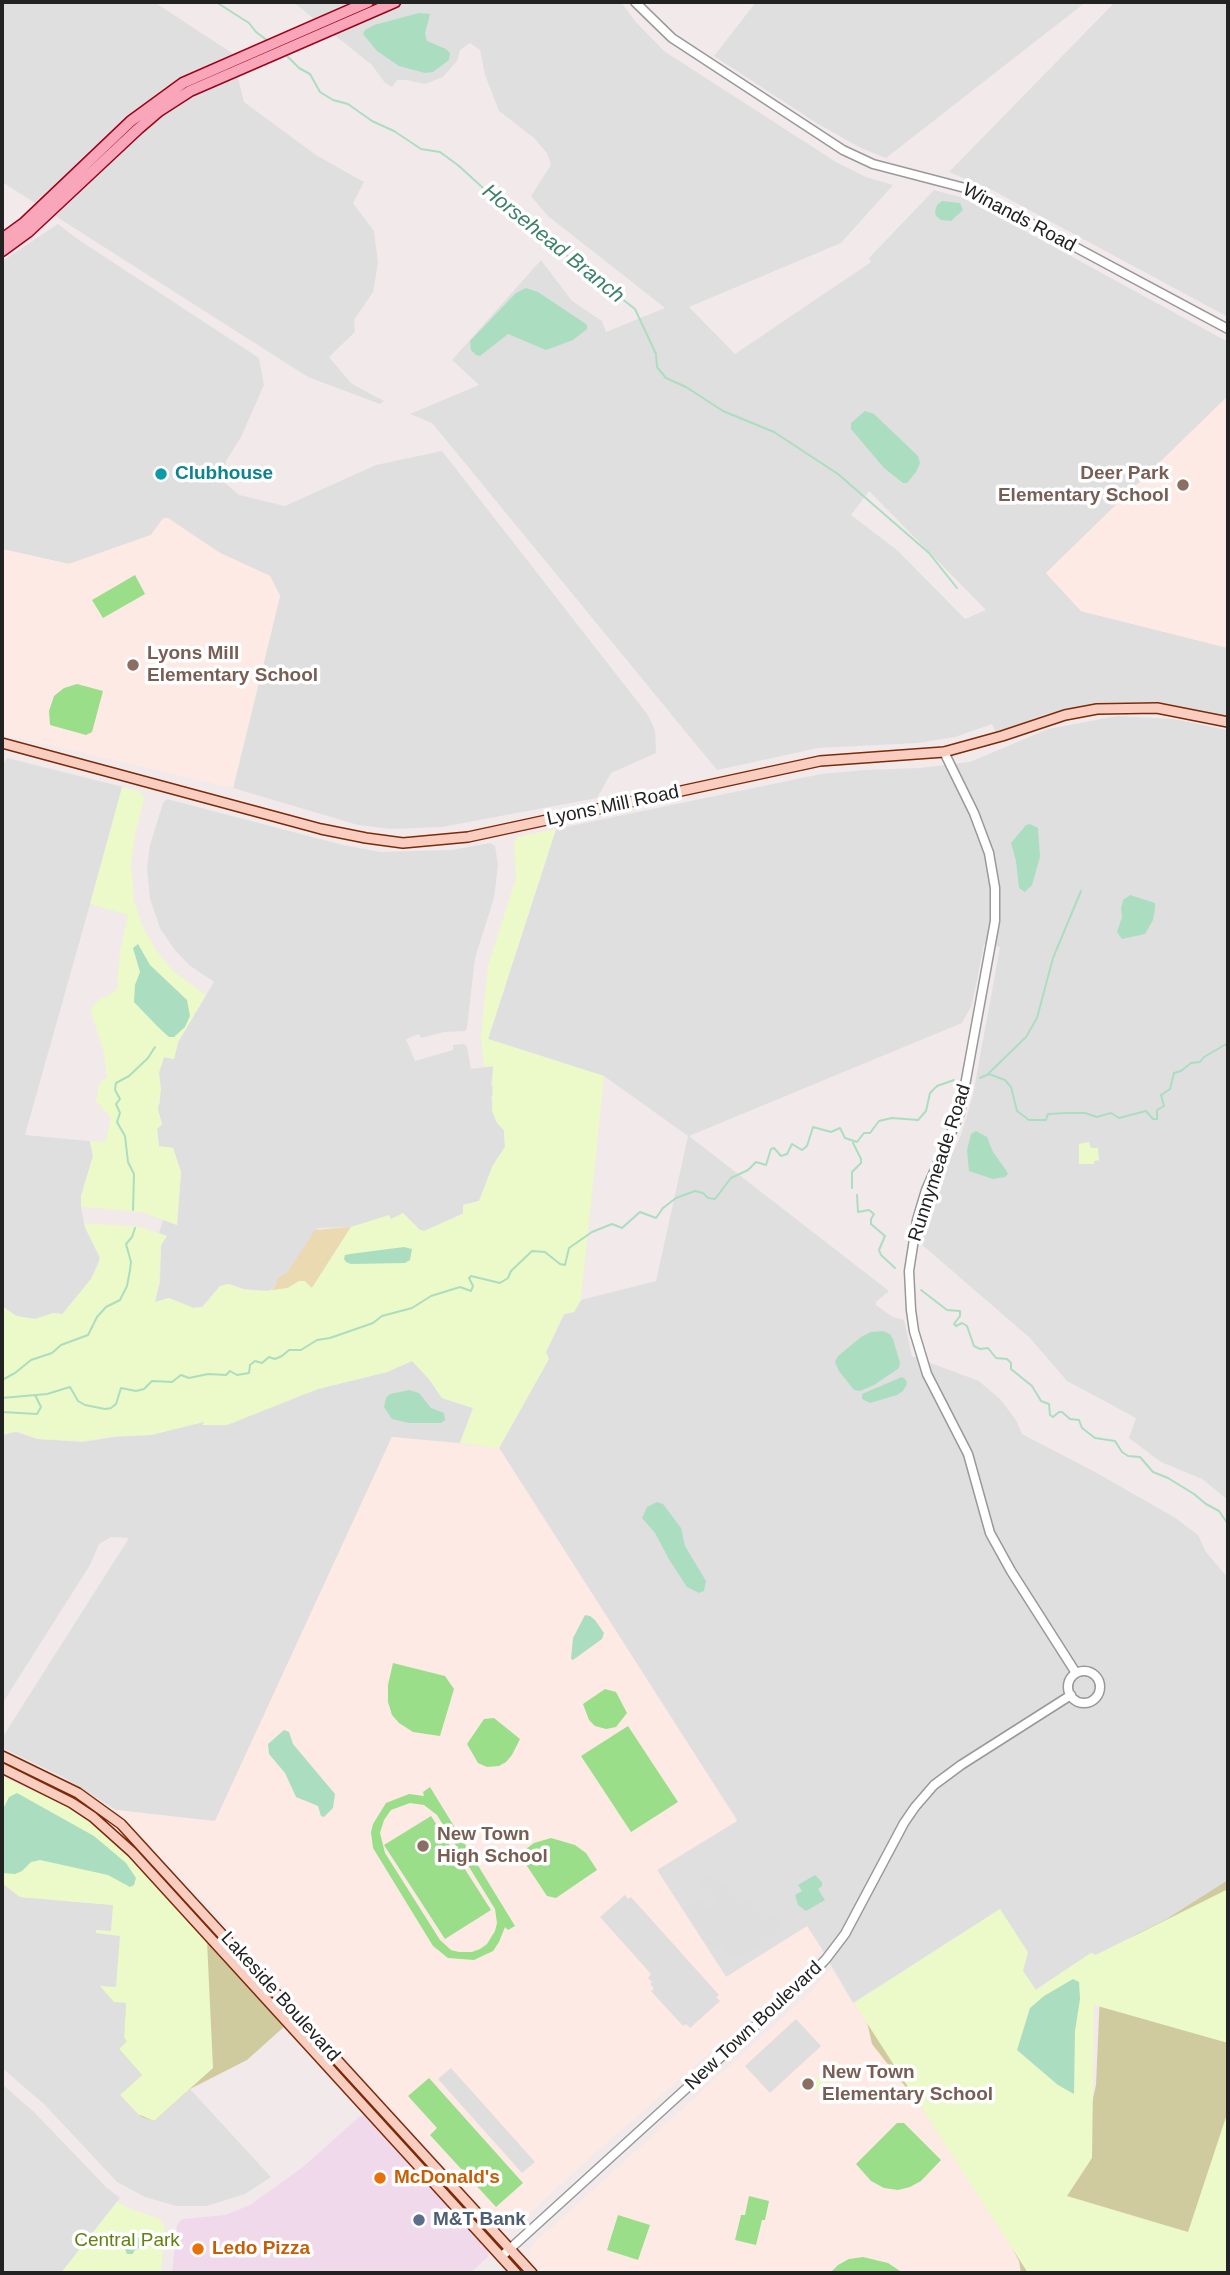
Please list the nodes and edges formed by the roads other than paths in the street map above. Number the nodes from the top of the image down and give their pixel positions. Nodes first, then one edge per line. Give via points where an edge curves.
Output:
1 (368, 2) edge
2 (395, 2) edge
3 (635, 2) edge
4 (291, 41) junction
5 (2, 239) edge
6 (2, 251) edge
7 (1228, 329) edge
8 (1228, 722) edge
9 (2, 743) edge
10 (944, 752) junction
11 (1076, 1673) junction
12 (1071, 1695) junction
13 (2, 1756) edge
14 (2, 1769) edge
15 (510, 2249) junction
16 (501, 2257) junction
17 (516, 2273) edge
18 (532, 2273) edge

1 - 4 main road
2 - 4 main road
3 - 7 street, Winands Road via 672,38 843,150 873,164 946,181 988,198
4 - 5 main road via 183,83 131,121
4 - 6 main road via 159,111
8 - 10 main road, Lyons Mill Road via 1157,708 1097,709
9 - 10 main road, Lyons Mill Road via 321,829 403,842 468,837 820,761
10 - 11 street, Runnymeade Road via 982,832 993,870 995,921 960,1113 917,1220 909,1271 914,1331 927,1374 968,1454 990,1533
11 - 12 street via 1069,1682
11 - 12 street via 1094,1674 1100,1691 1085,1702
12 - 15 street, New Town Boulevard via 934,1785 904,1823 827,1959
13 - 15 main road, Lakeside Boulevard via 78,1793 121,1824
14 - 16 main road, Lakeside Boulevard via 72,1803 132,1852
15 - 16 street, New Town Boulevard
15 - 18 main road, Lakeside Boulevard
16 - 17 main road, Lakeside Boulevard

